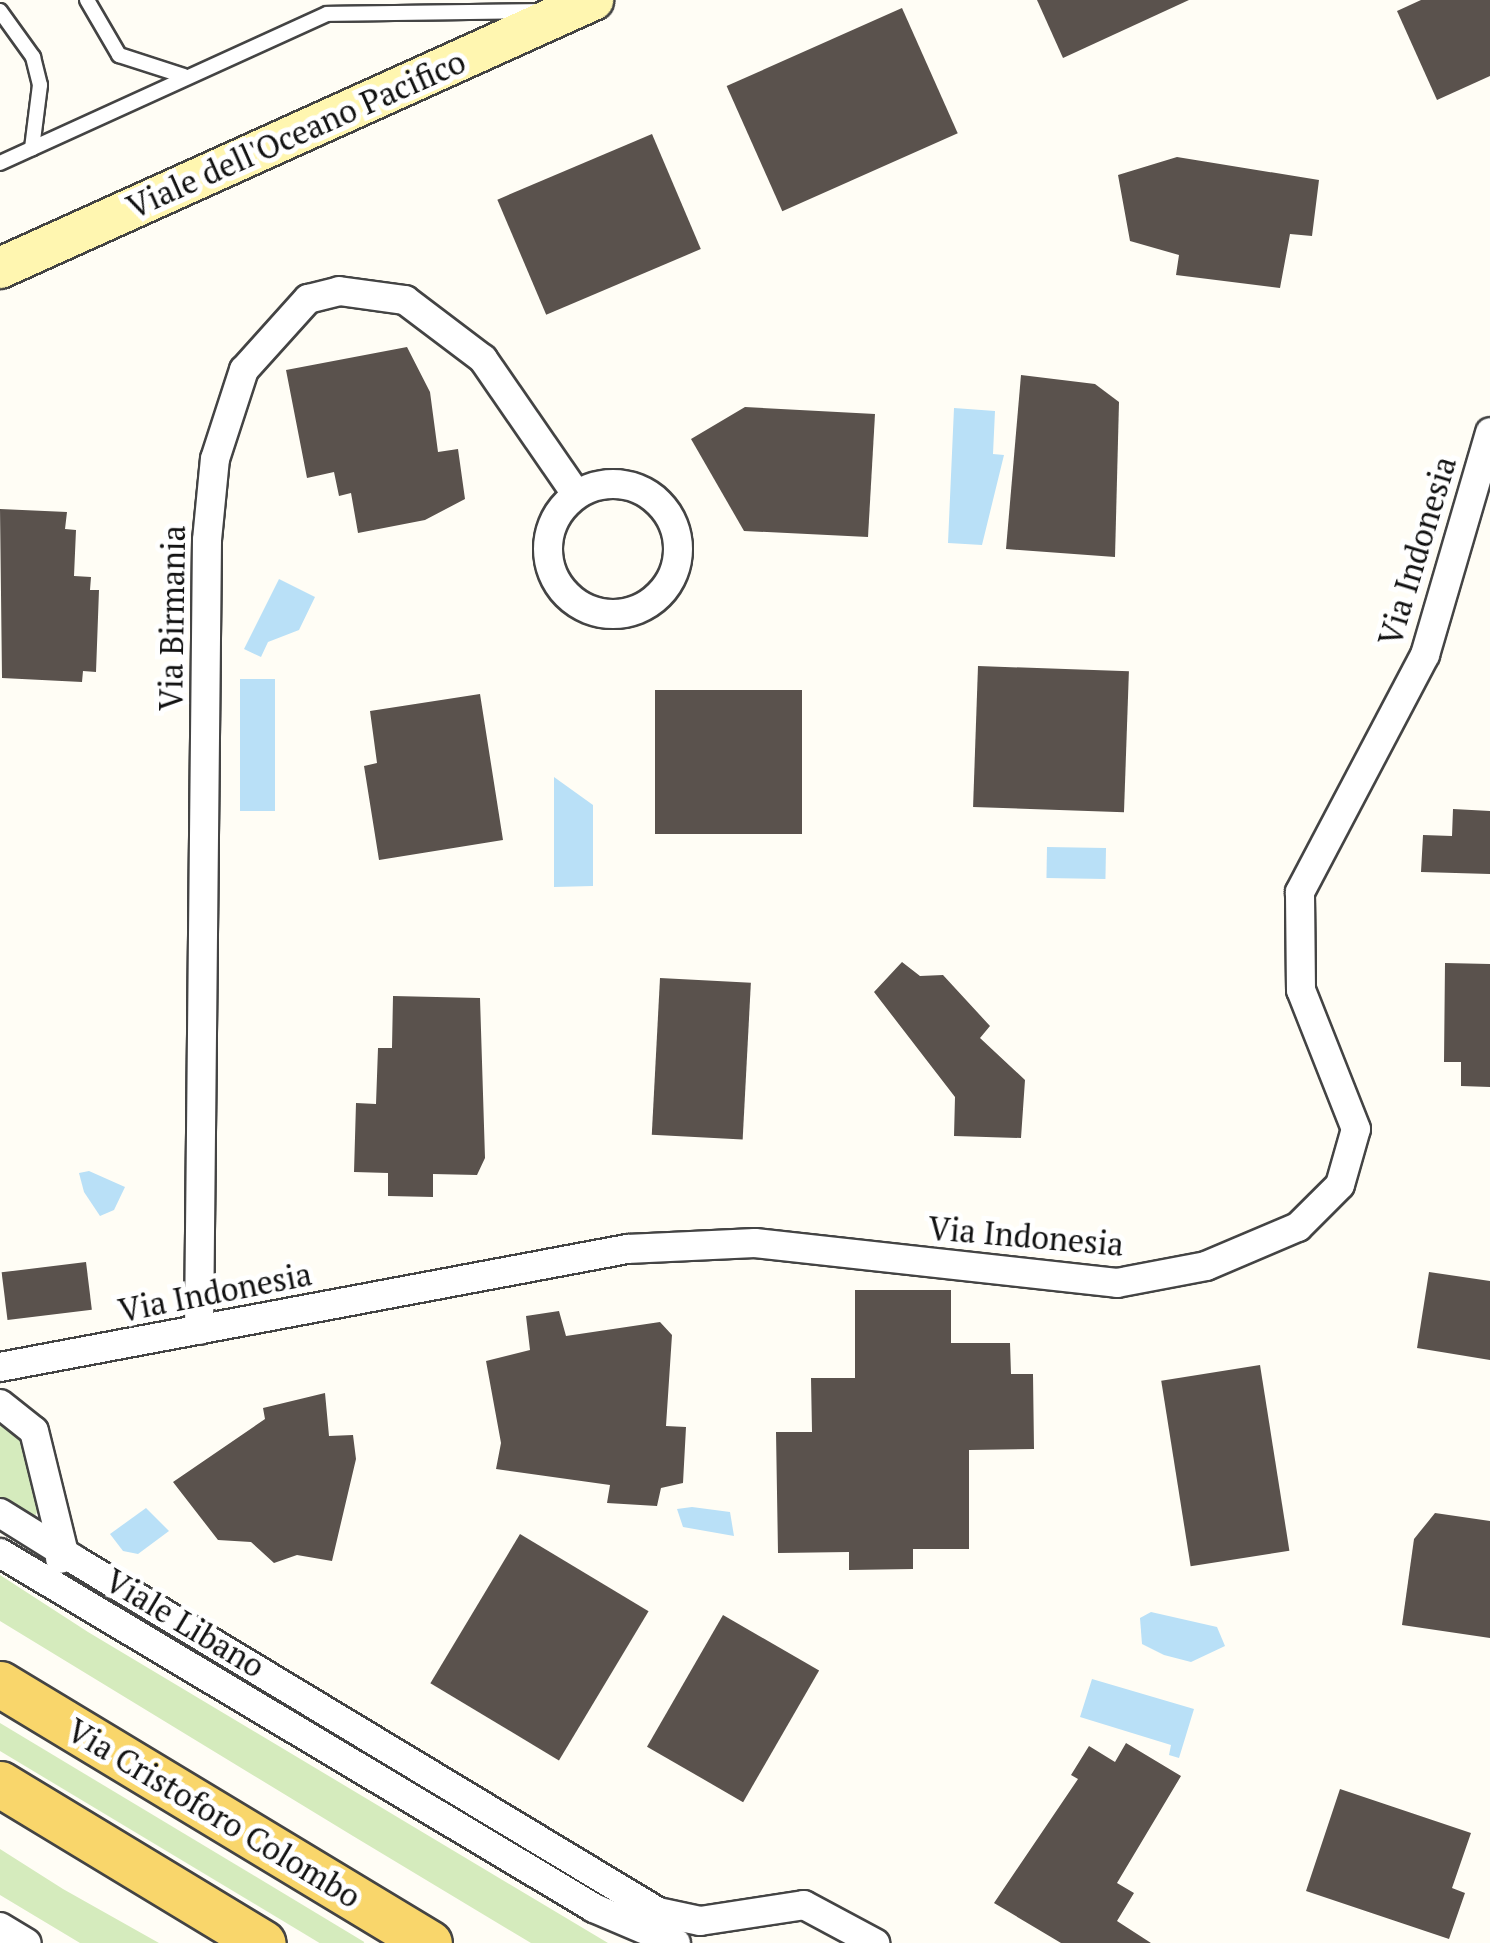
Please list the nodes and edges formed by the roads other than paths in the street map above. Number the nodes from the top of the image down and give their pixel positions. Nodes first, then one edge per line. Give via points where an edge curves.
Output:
1 (87, 0) edge
2 (580, 6) edge
3 (0, 11) edge
4 (190, 76) junction
5 (32, 148) junction
6 (0, 162) edge
7 (0, 268) edge
8 (1490, 432) edge
9 (576, 494) junction
10 (200, 1330) junction
11 (0, 1367) edge
12 (0, 1404) edge
13 (0, 1513) edge
14 (0, 1553) edge
15 (64, 1553) junction
16 (46, 1580) junction
17 (0, 1684) edge
18 (305, 1700) junction
19 (290, 1726) junction
20 (354, 1730) junction
21 (338, 1755) junction
22 (0, 1784) edge
23 (526, 1850) junction
24 (0, 1926) edge
25 (27, 1943) edge
26 (263, 1943) edge
27 (429, 1943) edge
28 (676, 1943) edge
29 (875, 1943) edge

1 - 4 lane via 119,55
2 - 4 lane via 340,12
2 - 7 main road, Viale dell'Oceano Pacifico
3 - 5 lane via 33,57
4 - 5 lane
5 - 6 lane
8 - 10 street, Via Indonesia via 1425,655 1300,892 1301,990 1356,1129 1340,1185 1298,1226 1206,1266 1117,1283 790,1246 663,1245
9 - 9 street via 550,529 551,574 581,606 602,614 644,606 678,556 669,514 656,498 616,483
9 - 10 street, Via Birmania via 483,359 404,300 339,291 308,299 244,370 220,436 208,522
10 - 11 street, Via Indonesia
12 - 15 street via 34,1431
13 - 15 street, Viale Libano
14 - 16 street, Viale Libano
15 - 16 street
15 - 18 street, Viale Libano
16 - 19 street, Viale Libano
17 - 27 main road, Via Cristoforo Colombo
18 - 19 street
18 - 20 street, Viale Libano
19 - 21 street, Viale Libano
20 - 21 street
20 - 23 street, Viale Libano
21 - 23 street, Viale Libano
22 - 26 main road
23 - 28 street, Viale Libano via 612,1918
23 - 29 street, Viale Libano via 668,1916 714,1920 804,1906
24 - 25 street

